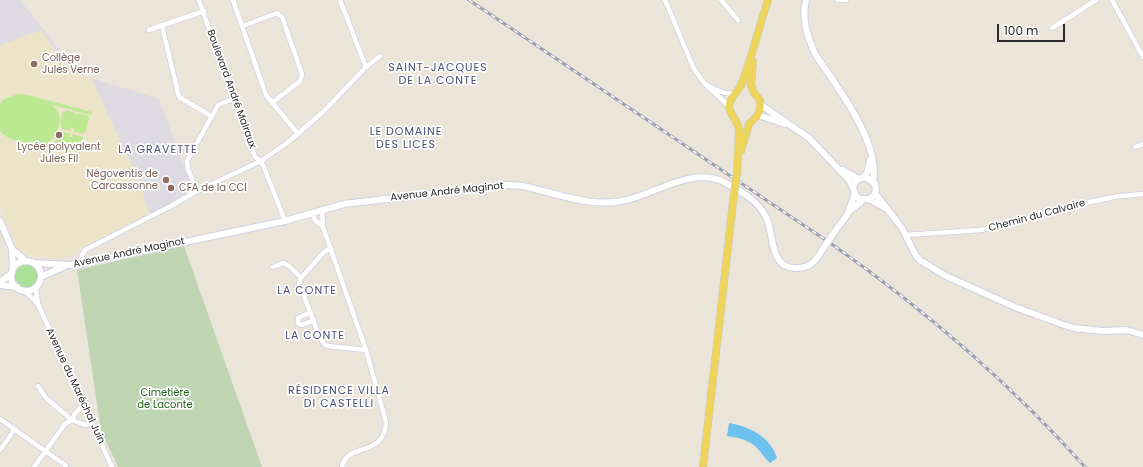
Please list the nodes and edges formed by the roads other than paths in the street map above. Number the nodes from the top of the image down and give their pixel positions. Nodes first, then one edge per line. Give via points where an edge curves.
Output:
1 (200, 0) edge
2 (233, 0) edge
3 (340, 0) edge
4 (665, 0) edge
5 (721, 0) edge
6 (768, 0) edge
7 (837, 0) edge
8 (846, 0) edge
9 (1096, 0) edge
10 (1112, 0) edge
11 (807, 1) edge
12 (204, 11) junction
13 (738, 20) dead end
14 (162, 26) junction
15 (243, 26) junction
16 (1052, 28) dead end
17 (149, 30) dead end
18 (754, 50) junction
19 (380, 56) dead end
20 (1143, 57) edge
21 (366, 67) junction
22 (705, 84) junction
23 (736, 93) junction
24 (754, 93) junction
25 (233, 99) junction
26 (272, 104) junction
27 (761, 105) junction
28 (729, 106) junction
29 (211, 116) junction
30 (755, 117) junction
31 (736, 118) junction
32 (793, 126) junction
33 (298, 134) junction
34 (1143, 144) edge
35 (1135, 147) dead end
36 (870, 154) junction
37 (261, 161) junction
38 (838, 167) junction
39 (737, 173) junction
40 (862, 178) junction
41 (873, 181) junction
42 (853, 187) junction
43 (197, 191) junction
44 (875, 193) junction
45 (855, 194) junction
46 (1143, 194) edge
47 (866, 199) junction
48 (322, 210) junction
49 (312, 213) junction
50 (890, 213) junction
51 (847, 215) junction
52 (322, 219) junction
53 (0, 221) edge
54 (285, 221) junction
55 (317, 221) junction
56 (322, 226) junction
57 (906, 236) junction
58 (331, 248) junction
59 (12, 249) junction
60 (26, 261) junction
61 (34, 263) junction
62 (80, 264) junction
63 (68, 265) junction
64 (273, 267) dead end
65 (12, 271) junction
66 (41, 277) junction
67 (301, 278) junction
68 (0, 282) edge
69 (0, 285) edge
70 (37, 286) junction
71 (17, 287) junction
72 (24, 290) junction
73 (38, 304) junction
74 (311, 312) junction
75 (314, 320) junction
76 (1143, 335) edge
77 (366, 350) junction
78 (38, 386) dead end
79 (84, 405) junction
80 (0, 419) edge
81 (72, 420) junction
82 (92, 423) junction
83 (15, 429) junction
84 (0, 450) edge
85 (45, 451) junction
86 (34, 467) edge
87 (66, 467) edge
88 (112, 467) edge
89 (342, 467) edge
90 (703, 467) edge

1 - 12 street, Boulevard André Malraux
2 - 15 street
3 - 21 street
4 - 22 street via 694,69
5 - 13 street
6 - 18 main road
7 - 8 street
9 - 16 street
10 - 20 street
11 - 36 street via 804,18 810,43 858,120 869,143
12 - 14 street
12 - 25 street, Boulevard André Malraux
14 - 17 street
14 - 29 street via 179,97
15 - 26 street via 266,94
15 - 26 street via 277,13 282,17 302,78
18 - 23 main road
18 - 24 main road via 751,85
19 - 21 street
21 - 33 street
22 - 23 street via 715,90
22 - 28 street
23 - 24 main road via 746,90
23 - 28 main road
24 - 27 main road
25 - 29 street via 218,105
25 - 37 street, Boulevard André Malraux via 255,157
26 - 33 street
27 - 30 main road
27 - 32 street
28 - 31 main road
29 - 43 street via 187,161
30 - 31 main road via 744,122
30 - 32 street
30 - 39 main road via 749,124
31 - 39 main road via 739,129
32 - 38 street
33 - 37 street
34 - 35 street
36 - 40 street via 869,166
36 - 41 street via 873,159
37 - 43 street
37 - 54 street, Boulevard André Malraux
38 - 40 street
38 - 42 street
39 - 90 main road, bridge
40 - 41 street
40 - 42 street
41 - 44 street via 876,186
42 - 45 street
43 - 62 street via 85,250 82,252
44 - 47 street
44 - 50 street
45 - 47 street via 859,199
45 - 51 street
46 - 57 street, Chemin du Calvaire via 1085,203 981,230
47 - 50 street
47 - 51 street
48 - 49 street, Avenue André Maginot
48 - 51 street, Avenue André Maginot, bridge via 364,201 506,185 525,186 585,201 621,202 688,178 704,176 727,183 760,207 767,219 778,259 793,268 805,268 816,260
48 - 52 street
49 - 54 street, Avenue André Maginot
49 - 55 street
50 - 57 street
52 - 55 street
52 - 56 street
53 - 59 street
54 - 62 street, Avenue André Maginot
55 - 56 street
56 - 58 street
57 - 76 street via 912,250 921,261 956,282 1015,307 1074,328 1127,330
58 - 67 street via 324,252
58 - 77 street
59 - 60 street
59 - 65 street
60 - 61 street
60 - 65 street via 21,262
61 - 63 street, Avenue André Maginot
61 - 66 street via 38,266
62 - 63 street, Avenue André Maginot
63 - 66 street, Avenue André Maginot
64 - 67 street via 283,263
65 - 68 street
65 - 71 street
66 - 70 street
67 - 74 street via 299,283
69 - 71 street
70 - 72 street via 31,290
70 - 73 street, Avenue du Maréchal Juin
71 - 72 street
72 - 73 street, Avenue du Maréchal Juin
73 - 79 street, Avenue du Maréchal Juin
74 - 75 street
74 - 75 street via 298,318 298,323 302,325
75 - 77 street via 324,344
77 - 89 street via 386,430 373,446 348,456
78 - 81 street via 46,398
79 - 81 street via 75,413
79 - 82 street, Avenue du Maréchal Juin
80 - 83 street
81 - 82 street via 85,425
81 - 85 street via 65,424
82 - 88 street, Avenue du Maréchal Juin
83 - 84 street
83 - 85 street
85 - 86 street
85 - 87 street

